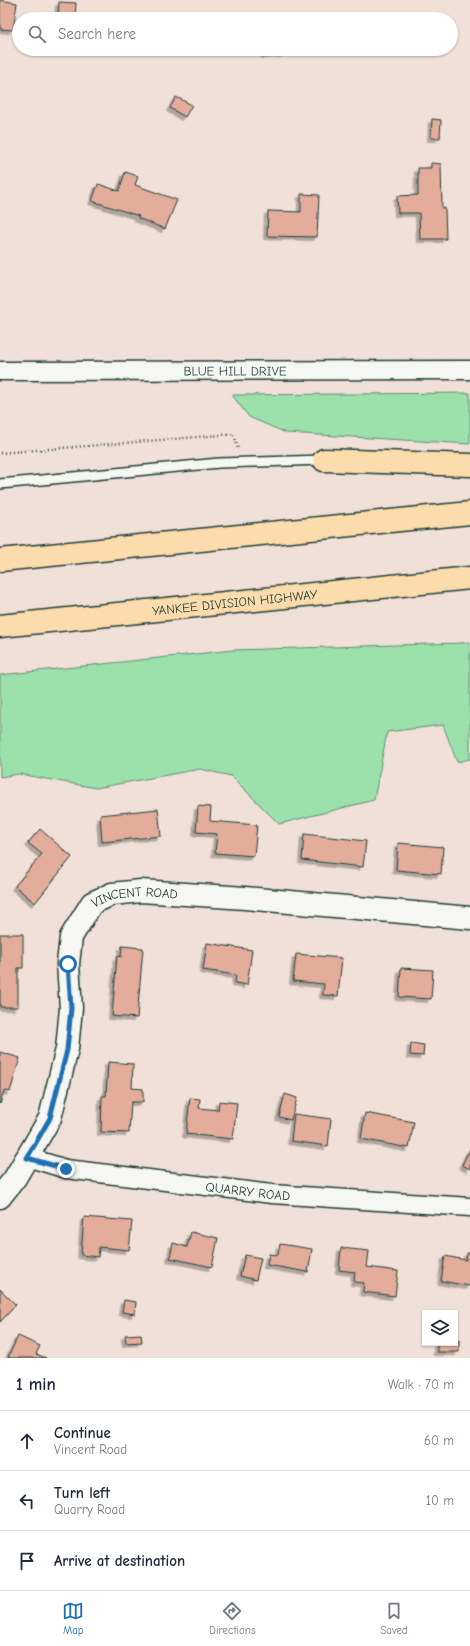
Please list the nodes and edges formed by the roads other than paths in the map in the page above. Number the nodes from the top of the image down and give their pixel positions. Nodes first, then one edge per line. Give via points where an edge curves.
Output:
1 (470, 370) edge
2 (0, 371) edge
3 (324, 460) joint
4 (470, 465) edge
5 (0, 484) edge
6 (470, 512) edge
7 (0, 560) edge
8 (470, 578) edge
9 (0, 626) edge
10 (470, 918) edge
11 (27, 1158) junction
12 (0, 1196) edge
13 (470, 1207) edge

1 - 2 street, BLUE HILL DRIVE
3 - 4 highway
3 - 5 lane via 211,464
6 - 7 highway
8 - 9 highway, YANKEE DIVISION HIGHWAY
10 - 11 street, VINCENT ROAD via 140,891 112,894 92,903 71,937 68,964 71,1008 67,1050 50,1118
11 - 12 street, VINCENT ROAD
11 - 13 street, QUARRY ROAD via 66,1169 272,1194

